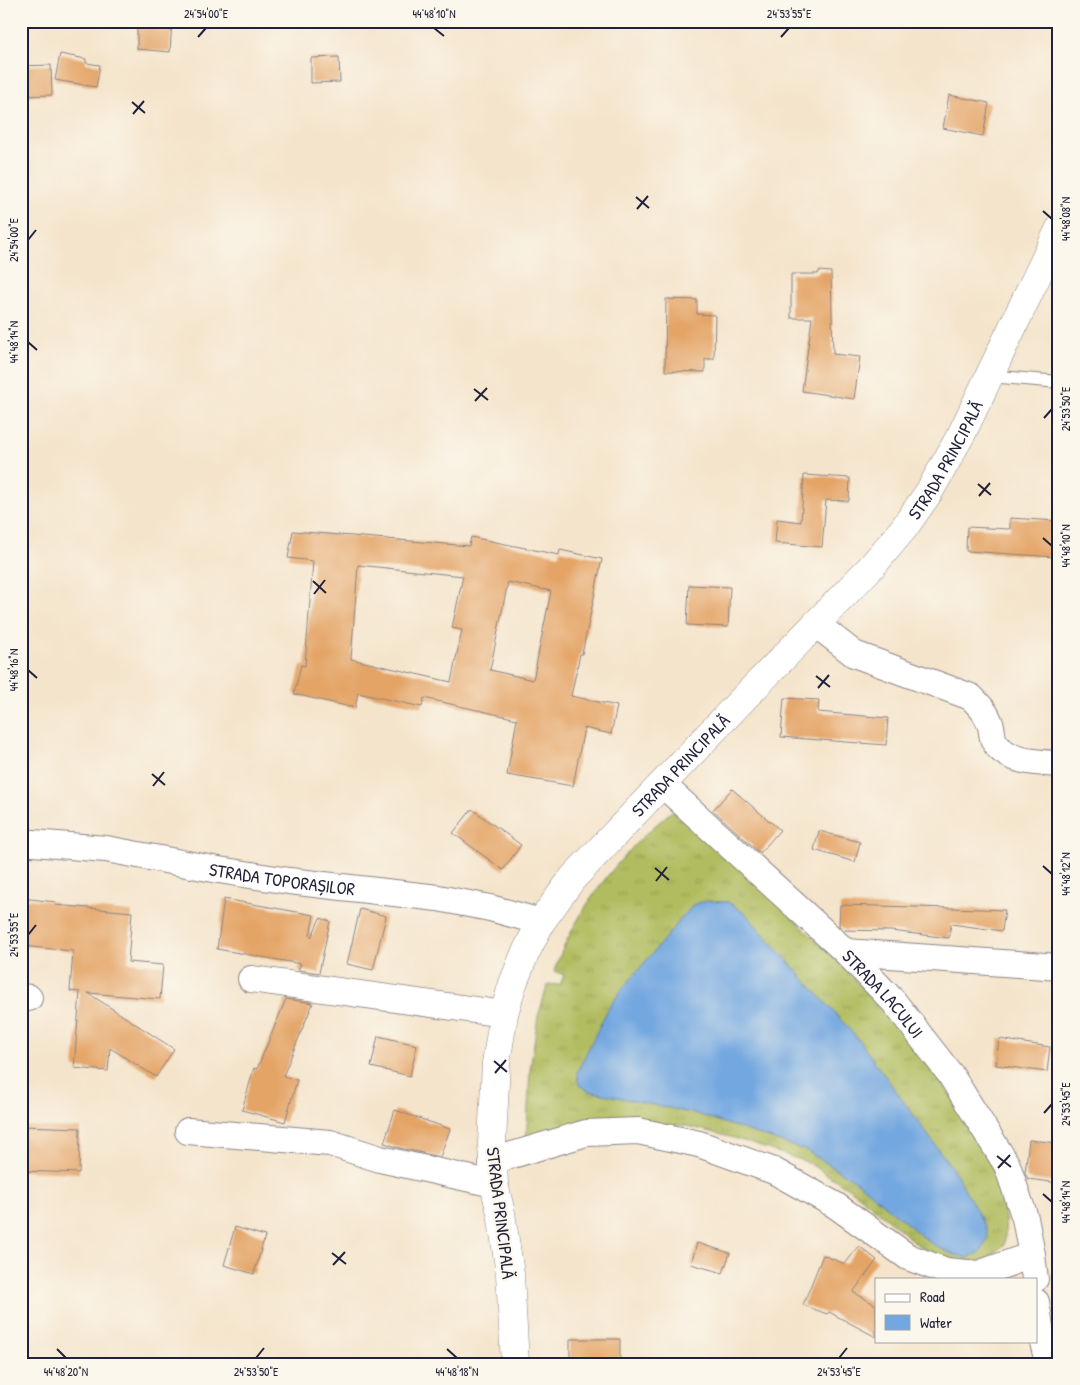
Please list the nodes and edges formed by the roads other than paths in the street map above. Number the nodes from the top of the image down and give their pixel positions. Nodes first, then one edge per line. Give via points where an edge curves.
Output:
1 (1059, 230) edge
2 (989, 376) junction
3 (1059, 382) edge
4 (816, 624) junction
5 (1059, 764) edge
6 (662, 784) junction
7 (21, 842) edge
8 (541, 922) junction
9 (846, 952) junction
10 (1059, 966) edge
11 (251, 979) dead end
12 (504, 1014) junction
13 (188, 1131) dead end
14 (493, 1172) junction
15 (1034, 1267) edge
16 (1038, 1314) edge
17 (1050, 1363) edge
18 (515, 1364) edge

1 - 2 main road, STRADA PRINCIPALĂ
2 - 3 lane
2 - 4 main road, STRADA PRINCIPALĂ via 962,433 910,521
4 - 5 street via 854,654 971,697 984,709 994,741 1014,758
4 - 6 main road, STRADA PRINCIPALĂ
6 - 8 main road, STRADA PRINCIPALĂ via 572,879
6 - 9 street, STRADA LACULUI
7 - 8 street, STRADA TOPORAȘILOR via 106,849 289,881 438,898
8 - 12 main road, STRADA PRINCIPALĂ via 512,986
9 - 10 street
9 - 15 street, STRADA LACULUI via 900,1009 950,1074 1007,1165 1025,1218
11 - 12 street
12 - 14 main road, STRADA PRINCIPALĂ via 496,1063
13 - 14 street via 330,1143 380,1159
14 - 15 street, STRADA LACULUI via 586,1133 638,1131 699,1144 774,1170 835,1205 908,1257 946,1271 978,1274
14 - 18 main road, STRADA PRINCIPALĂ via 510,1274
16 - 17 street

